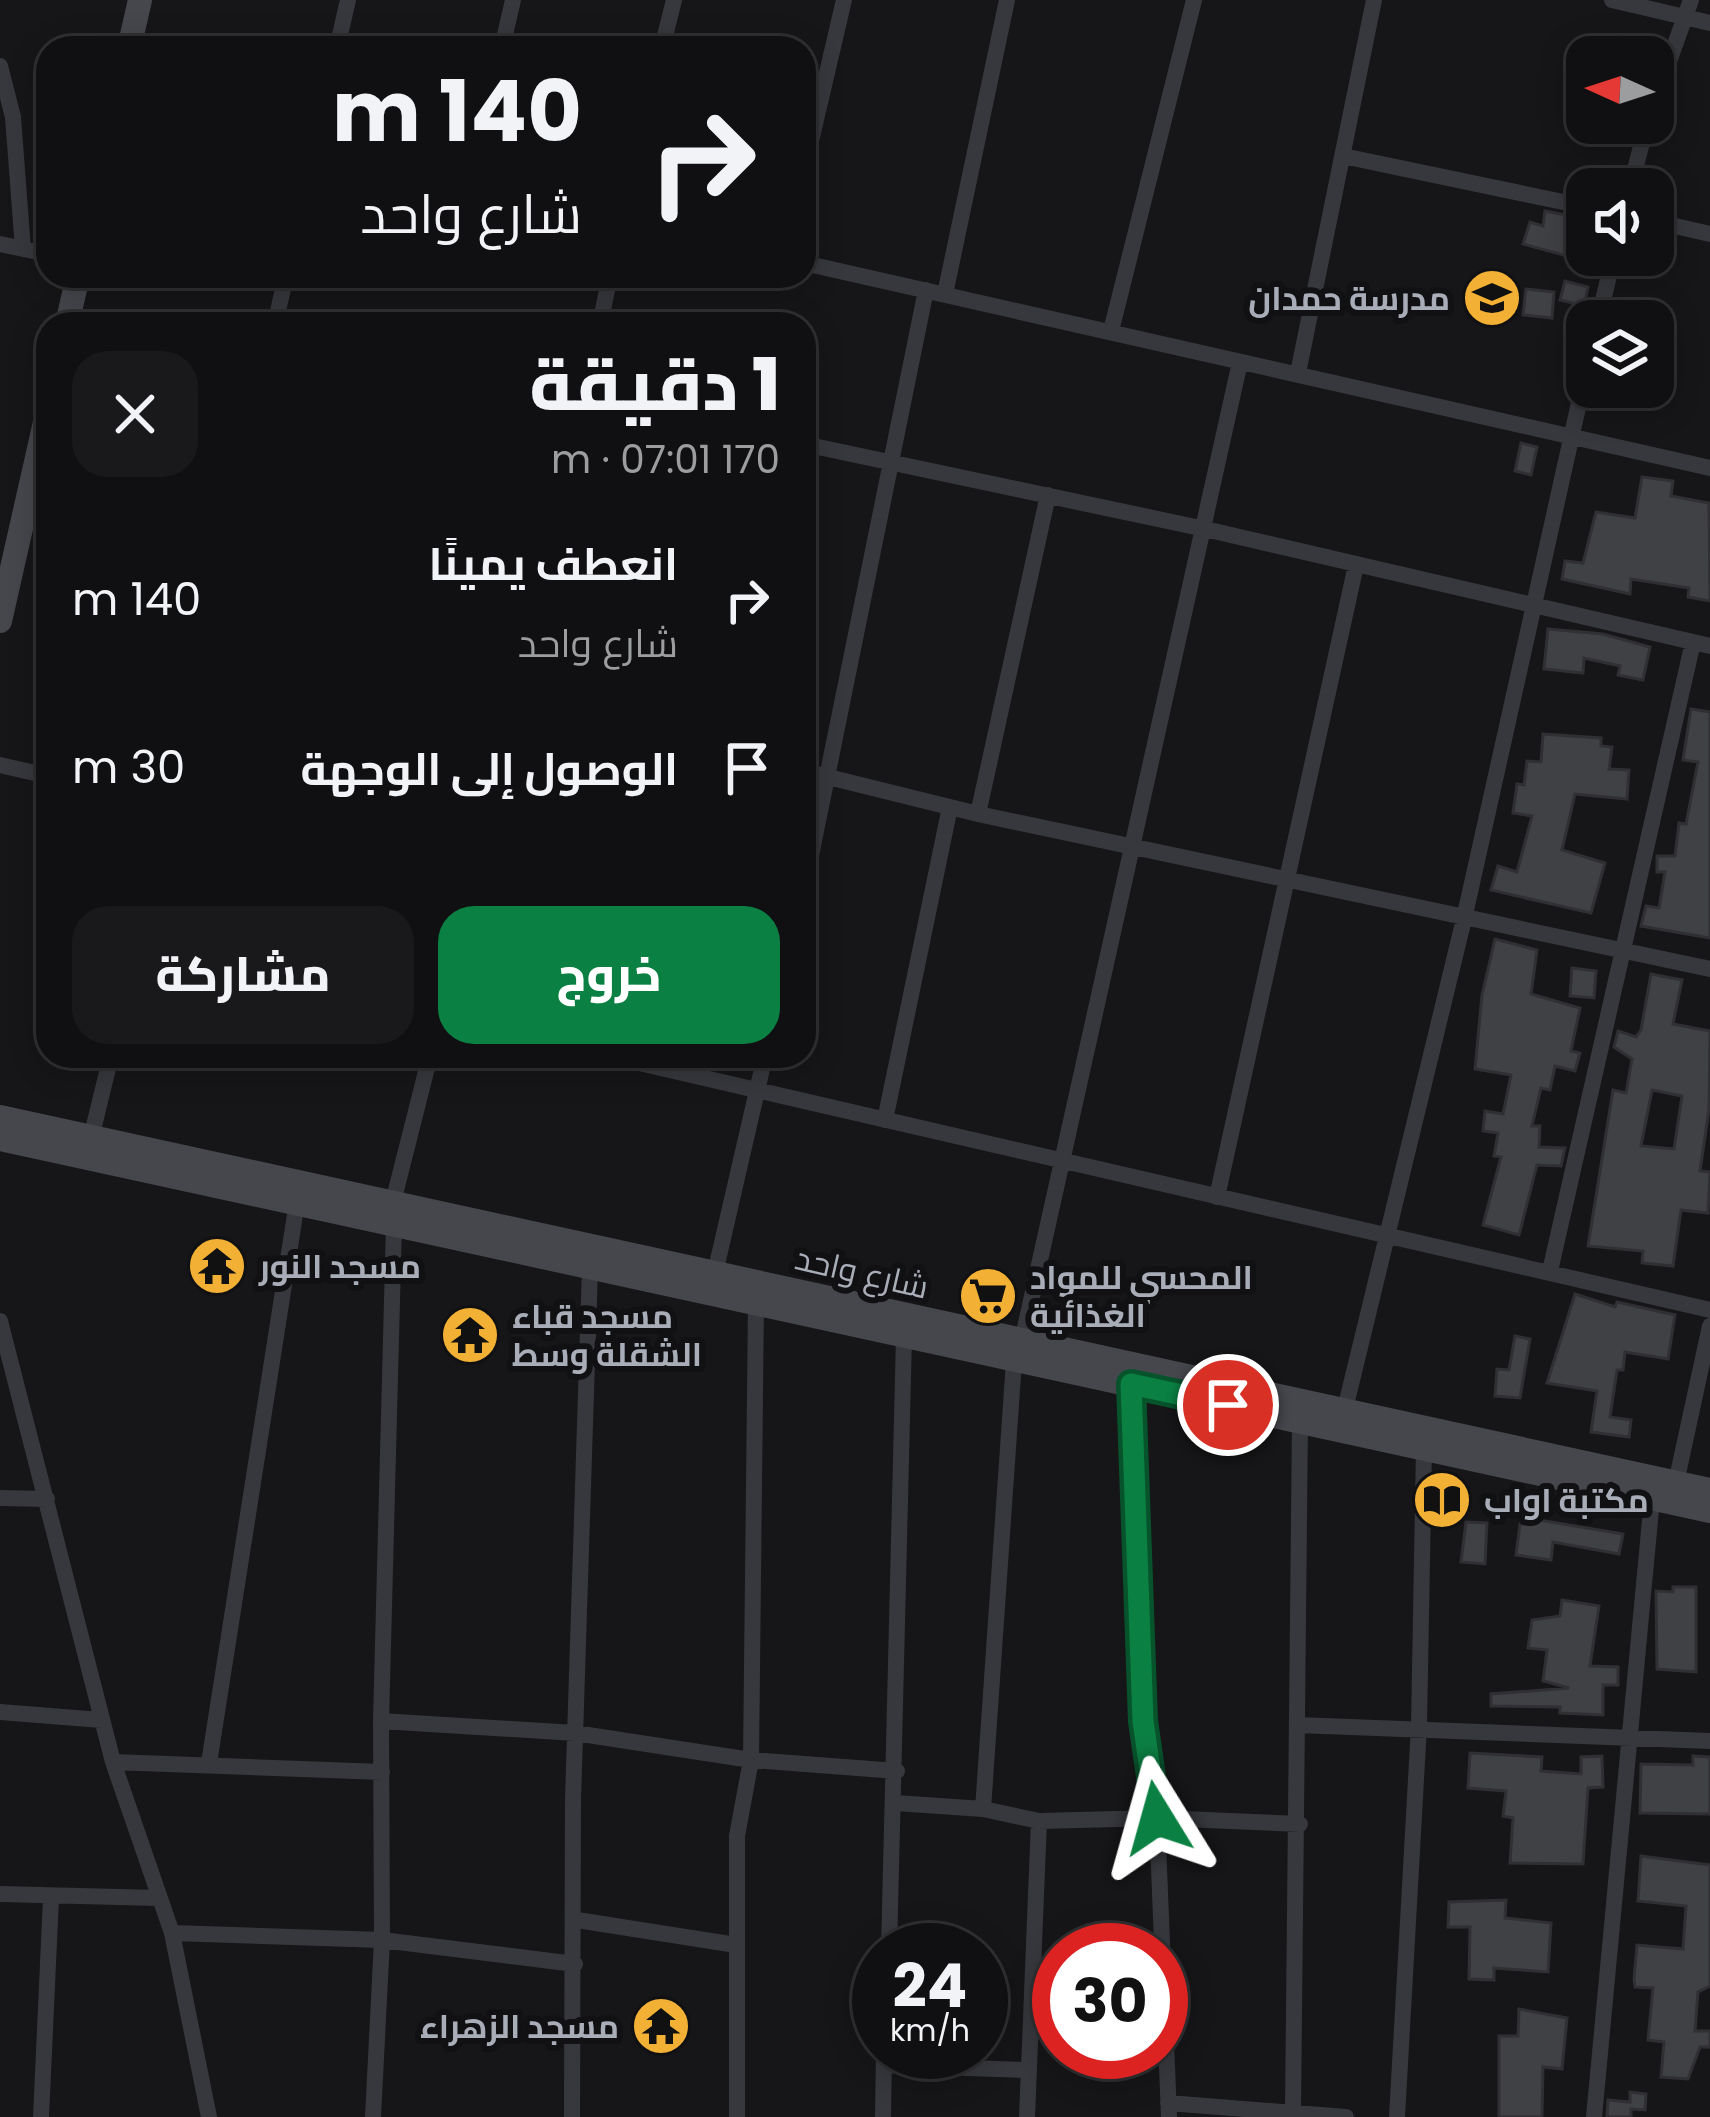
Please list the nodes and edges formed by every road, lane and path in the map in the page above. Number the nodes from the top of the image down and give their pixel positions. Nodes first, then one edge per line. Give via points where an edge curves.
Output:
1 (140, 0) edge
2 (347, 0) edge
3 (513, 0) edge
4 (674, 0) edge
5 (844, 0) edge
6 (1007, 0) edge
7 (1194, 0) edge
8 (1374, 0) edge
9 (1612, 0) edge
10 (1687, 9) edge
11 (1710, 23) edge
12 (132, 36) edge
13 (340, 36) edge
14 (505, 36) edge
15 (665, 36) edge
16 (1674, 46) edge
17 (0, 66) edge
18 (6, 118) edge
19 (816, 120) edge
20 (1343, 156) junction
21 (1566, 203) edge
22 (1674, 226) edge
23 (1710, 234) edge
24 (0, 244) edge
25 (23, 249) junction
26 (36, 252) edge
27 (816, 266) edge
28 (936, 292) junction
29 (1111, 331) junction
30 (1240, 362) junction
31 (1298, 373) junction
32 (1577, 408) edge
33 (1570, 437) junction
34 (816, 447) edge
35 (890, 462) junction
36 (36, 468) edge
37 (1710, 468) edge
38 (1048, 495) junction
39 (1205, 529) junction
40 (1356, 565) junction
41 (6, 570) edge
42 (1534, 604) junction
43 (0, 621) edge
44 (1701, 644) edge
45 (0, 765) edge
46 (36, 773) edge
47 (816, 773) edge
48 (830, 776) junction
49 (950, 807) junction
50 (978, 814) junction
51 (816, 837) edge
52 (1129, 846) junction
53 (1287, 878) junction
54 (1464, 919) junction
55 (1619, 951) junction
56 (1710, 969) edge
57 (108, 1068) edge
58 (427, 1068) edge
59 (658, 1068) edge
60 (762, 1068) edge
61 (757, 1092) junction
62 (0, 1117) edge
63 (885, 1120) junction
64 (92, 1134) junction
65 (0, 1139) edge
66 (1060, 1162) junction
67 (1216, 1197) junction
68 (297, 1202) junction
69 (393, 1213) junction
70 (1387, 1239) junction
71 (529, 1241) junction
72 (590, 1268) junction
73 (1550, 1271) junction
74 (715, 1274) junction
75 (756, 1301) junction
76 (1710, 1310) edge
77 (0, 1321) edge
78 (1710, 1326) edge
79 (904, 1336) junction
80 (1018, 1351) junction
81 (1131, 1384) junction
82 (1195, 1387) junction
83 (1345, 1409) junction
84 (1300, 1419) junction
85 (1424, 1448) junction
86 (1676, 1483) junction
87 (1710, 1490) edge
88 (0, 1498) edge
89 (47, 1499) junction
90 (1652, 1499) junction
91 (1710, 1511) edge
92 (0, 1712) edge
93 (101, 1720) junction
94 (381, 1721) junction
95 (1298, 1725) junction
96 (1419, 1726) junction
97 (575, 1733) junction
98 (1631, 1738) junction
99 (1710, 1741) edge
100 (751, 1760) junction
101 (113, 1762) junction
102 (209, 1763) junction
103 (897, 1771) junction
104 (382, 1772) junction
105 (896, 1803) junction
106 (982, 1809) junction
107 (1157, 1818) junction
108 (1039, 1821) junction
109 (1300, 1823) junction
110 (0, 1894) edge
111 (51, 1898) junction
112 (159, 1898) junction
113 (577, 1920) junction
114 (890, 1923) edge
115 (172, 1933) junction
116 (382, 1940) junction
117 (736, 1945) junction
118 (575, 1964) junction
119 (1008, 2069) edge
120 (1027, 2070) junction
121 (884, 2079) edge
122 (1169, 2110) edge
123 (1292, 2111) junction
124 (41, 2117) edge
125 (209, 2117) edge
126 (373, 2117) edge
127 (572, 2117) edge
128 (737, 2117) edge
129 (883, 2117) edge
130 (1027, 2117) edge
131 (1346, 2117) edge
132 (1397, 2117) edge
133 (1594, 2117) edge

1 - 12 street
2 - 13 street
3 - 14 street
4 - 15 street
5 - 19 street
6 - 28 street
7 - 29 street
8 - 20 street
9 - 10 street
10 - 11 street
10 - 16 street
17 - 18 street
18 - 25 street
20 - 21 street
20 - 31 street
22 - 23 street
24 - 25 street
25 - 26 street
27 - 28 street
28 - 29 street
28 - 35 street
29 - 30 street
30 - 31 street
30 - 39 street
31 - 33 street
32 - 33 street
33 - 37 street
33 - 42 street
34 - 35 street
35 - 38 street
35 - 48 street
36 - 41 street
38 - 39 street
38 - 50 street
39 - 40 street
39 - 52 street
40 - 42 street
40 - 53 street
41 - 43 street
42 - 44 street
42 - 54 street
44 - 55 street
45 - 46 street
47 - 48 street
48 - 49 street
48 - 51 street
49 - 50 street
49 - 63 street
50 - 52 street
52 - 53 street
52 - 66 street
53 - 54 street
53 - 67 street
54 - 55 street
54 - 70 street
55 - 56 street
55 - 73 street
57 - 64 street
58 - 69 street
59 - 61 street
60 - 61 street
61 - 63 street
61 - 74 street
62 - 64 street, شارع واحد
63 - 66 street
64 - 69 street, شارع واحد
65 - 68 street, شارع واحد
66 - 67 street
66 - 80 street
67 - 70 street
68 - 69 street, شارع واحد
68 - 102 street
69 - 71 street, شارع واحد
69 - 94 street
70 - 73 street
70 - 83 street
71 - 72 street, شارع واحد
71 - 74 street, شارع واحد
72 - 75 street, شارع واحد
72 - 97 street
73 - 76 street
74 - 80 street, شارع واحد
75 - 79 street, شارع واحد
75 - 100 street
77 - 89 street
78 - 86 street
79 - 80 street, شارع واحد
79 - 103 street
80 - 81 street, شارع واحد
80 - 82 street, شارع واحد
80 - 106 street
81 - 82 street, شارع واحد
81 - 107 street via 1143,1721
82 - 83 street, شارع واحد
82 - 84 street, شارع واحد
83 - 86 street, شارع واحد
84 - 85 street, شارع واحد
84 - 95 street
85 - 90 street, شارع واحد
85 - 96 street
86 - 87 street, شارع واحد
88 - 89 street
89 - 93 street
90 - 91 street, شارع واحد
90 - 98 street
92 - 93 street
93 - 101 street
94 - 97 street
94 - 104 street
95 - 96 street
95 - 109 street
96 - 98 street
96 - 132 street
97 - 100 street
97 - 113 street
98 - 99 street
98 - 133 street
100 - 103 street
100 - 117 street via 737,1836
101 - 102 street
101 - 112 street
102 - 104 street
103 - 105 street
104 - 116 street
105 - 106 street
105 - 114 street
106 - 108 street
107 - 108 street
107 - 109 street
107 - 122 street
108 - 120 street
109 - 123 street
110 - 111 street
111 - 112 street
111 - 124 street
112 - 115 street
113 - 117 street
113 - 118 street
115 - 116 street
115 - 125 street
116 - 118 street
116 - 126 street
117 - 128 street
118 - 127 street
119 - 120 street
120 - 130 street
121 - 129 street
122 - 123 street
123 - 131 street

